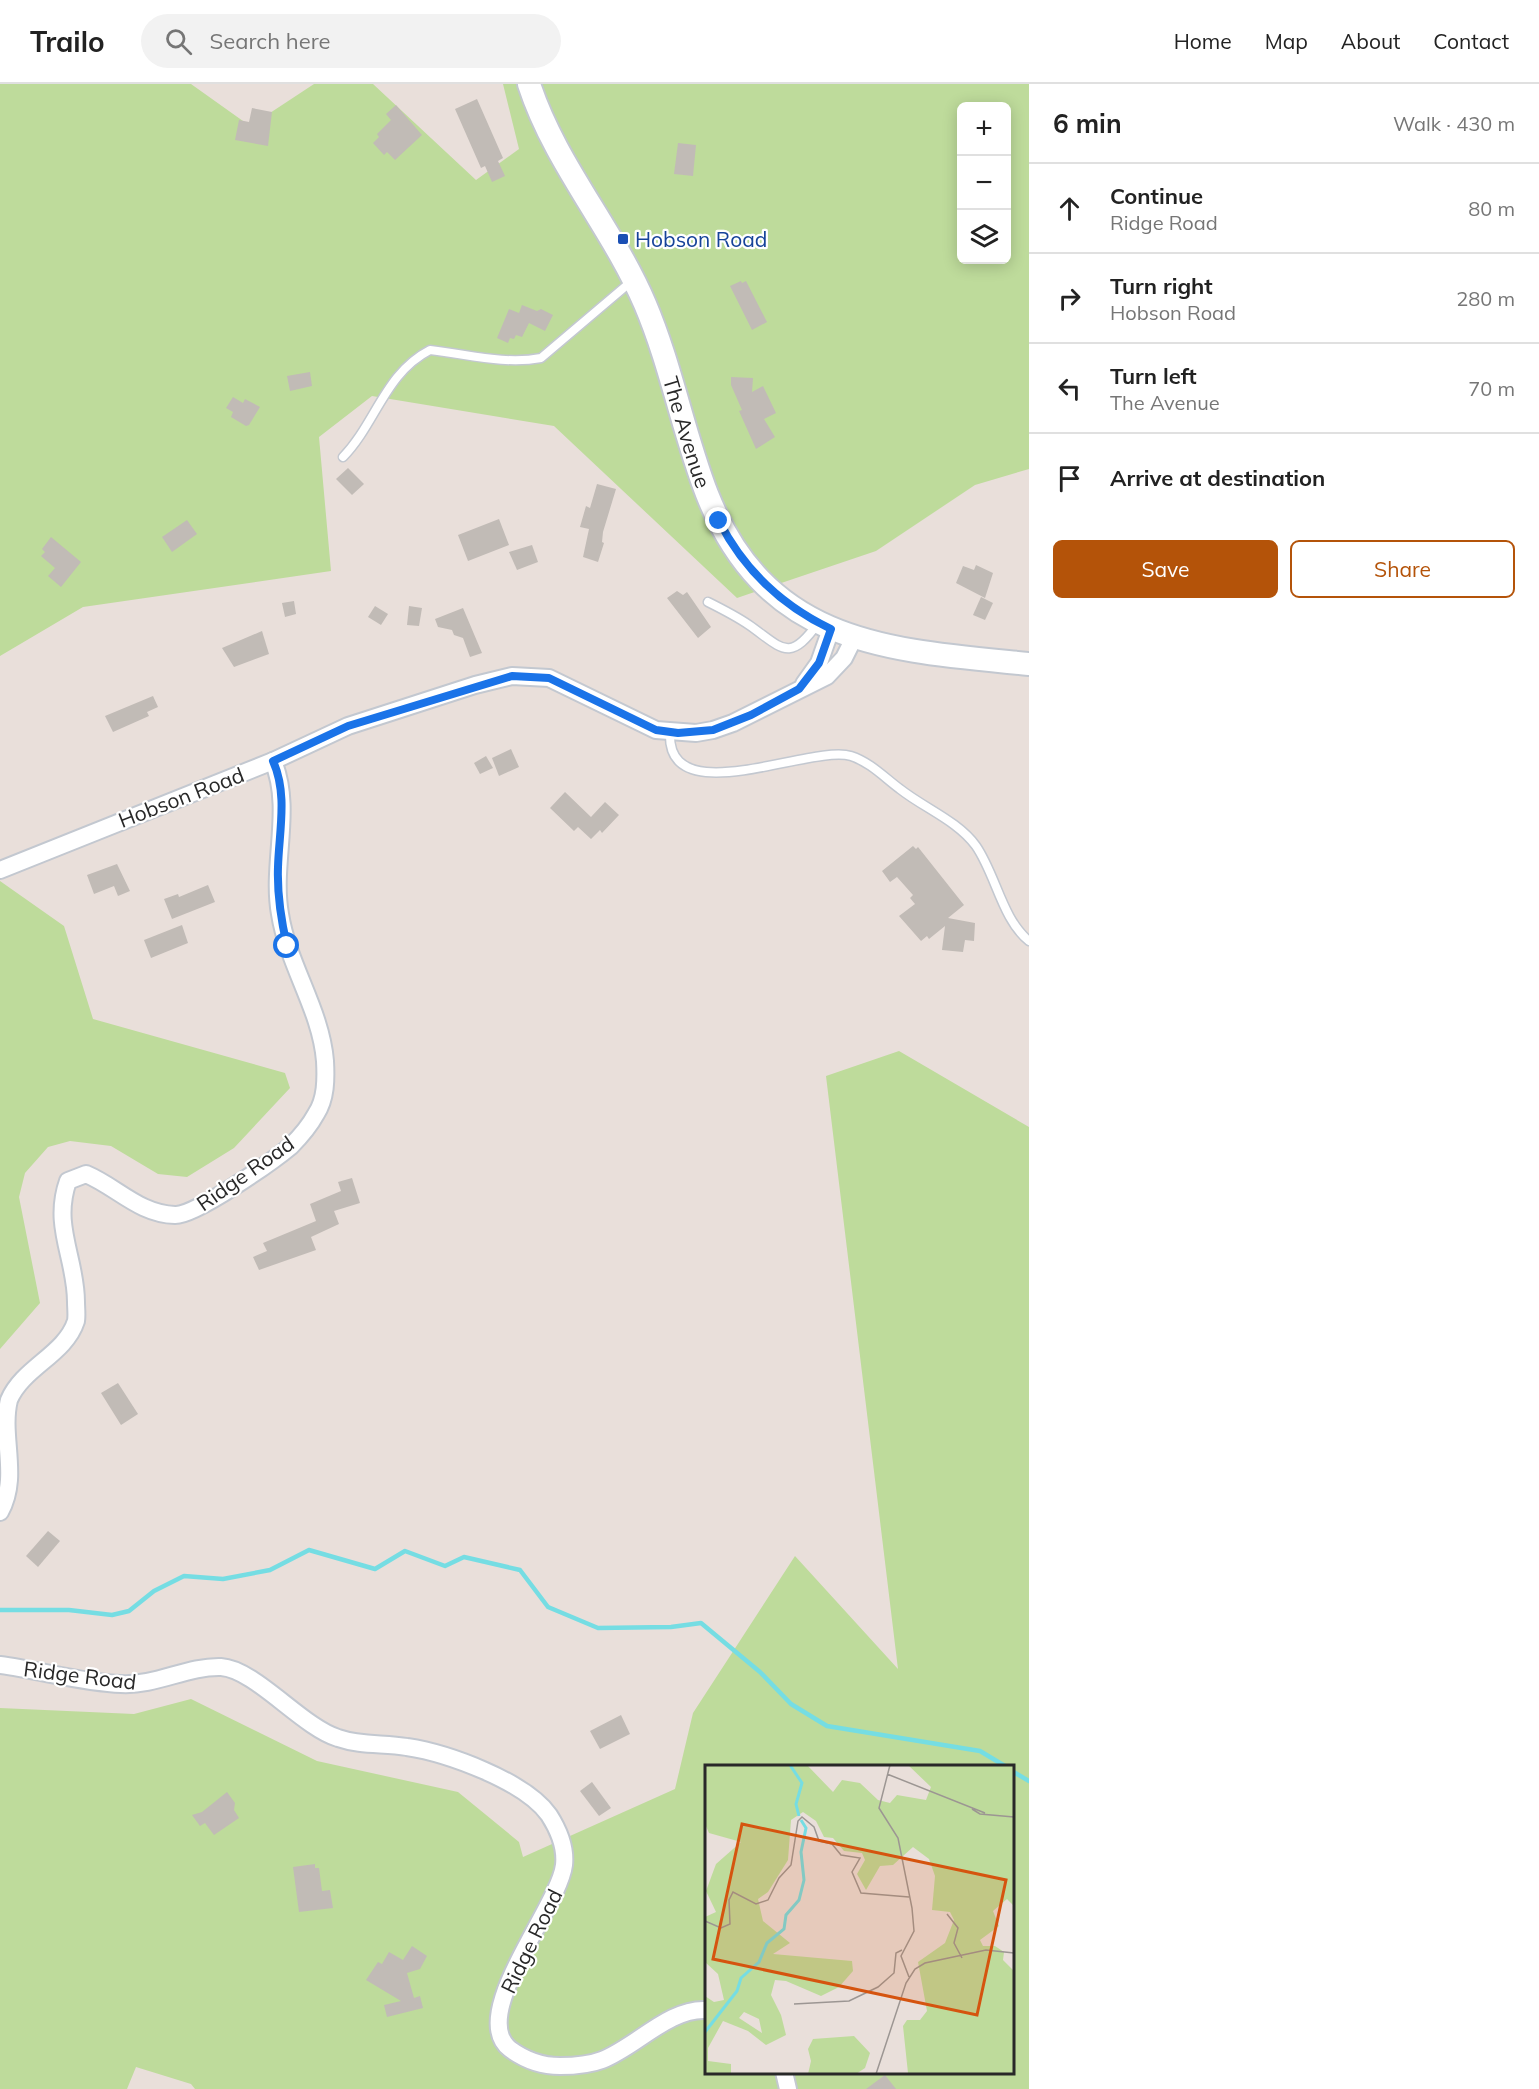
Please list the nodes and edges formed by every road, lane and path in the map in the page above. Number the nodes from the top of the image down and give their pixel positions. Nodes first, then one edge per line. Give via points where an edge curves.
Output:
1 (529, 84) edge
2 (634, 280) junction
3 (343, 457) dead end
4 (708, 602) dead end
5 (825, 626) junction
6 (854, 638) junction
7 (1029, 664) edge
8 (799, 689) junction
9 (670, 732) junction
10 (273, 761) junction
11 (0, 870) edge
12 (1029, 941) edge
13 (0, 1512) edge
14 (0, 1665) edge
15 (705, 2010) edge
16 (784, 2074) edge
17 (788, 2089) edge

1 - 2 street, The Avenue via 553,144
2 - 3 lane via 542,358 525,362 430,350 422,354 388,388 356,444
2 - 5 street, The Avenue via 651,317 707,494 729,542 773,593
4 - 5 lane via 748,624 776,646 790,649 804,644
5 - 6 street, The Avenue
5 - 8 street, Hobson Road via 819,663
6 - 7 street, The Avenue via 908,651
6 - 8 street, Hobson Road via 838,666 827,676
8 - 9 street, Hobson Road via 713,730
9 - 10 street, Hobson Road via 638,722 549,678 512,676 348,726
9 - 12 lane via 669,748 674,757 703,772 728,773 851,756 883,774 975,844 1011,919
10 - 11 street, Hobson Road
10 - 13 street, Ridge Road via 281,792 279,912 287,946 315,1019 325,1060 324,1095 316,1114 291,1146 198,1209 178,1216 134,1204 86,1174 68,1181 61,1200 62,1228 76,1284 76,1320 60,1346 26,1374 9,1400 3,1425 9,1469 7,1500
14 - 15 street, Ridge Road via 120,1684 154,1682 193,1670 223,1667 246,1677 336,1738 408,1747 456,1761 514,1785 530,1796 557,1828 565,1862 555,1897 511,1976 500,2008 501,2036 507,2047 521,2056 554,2066 588,2064 623,2050 676,2017
16 - 17 street

